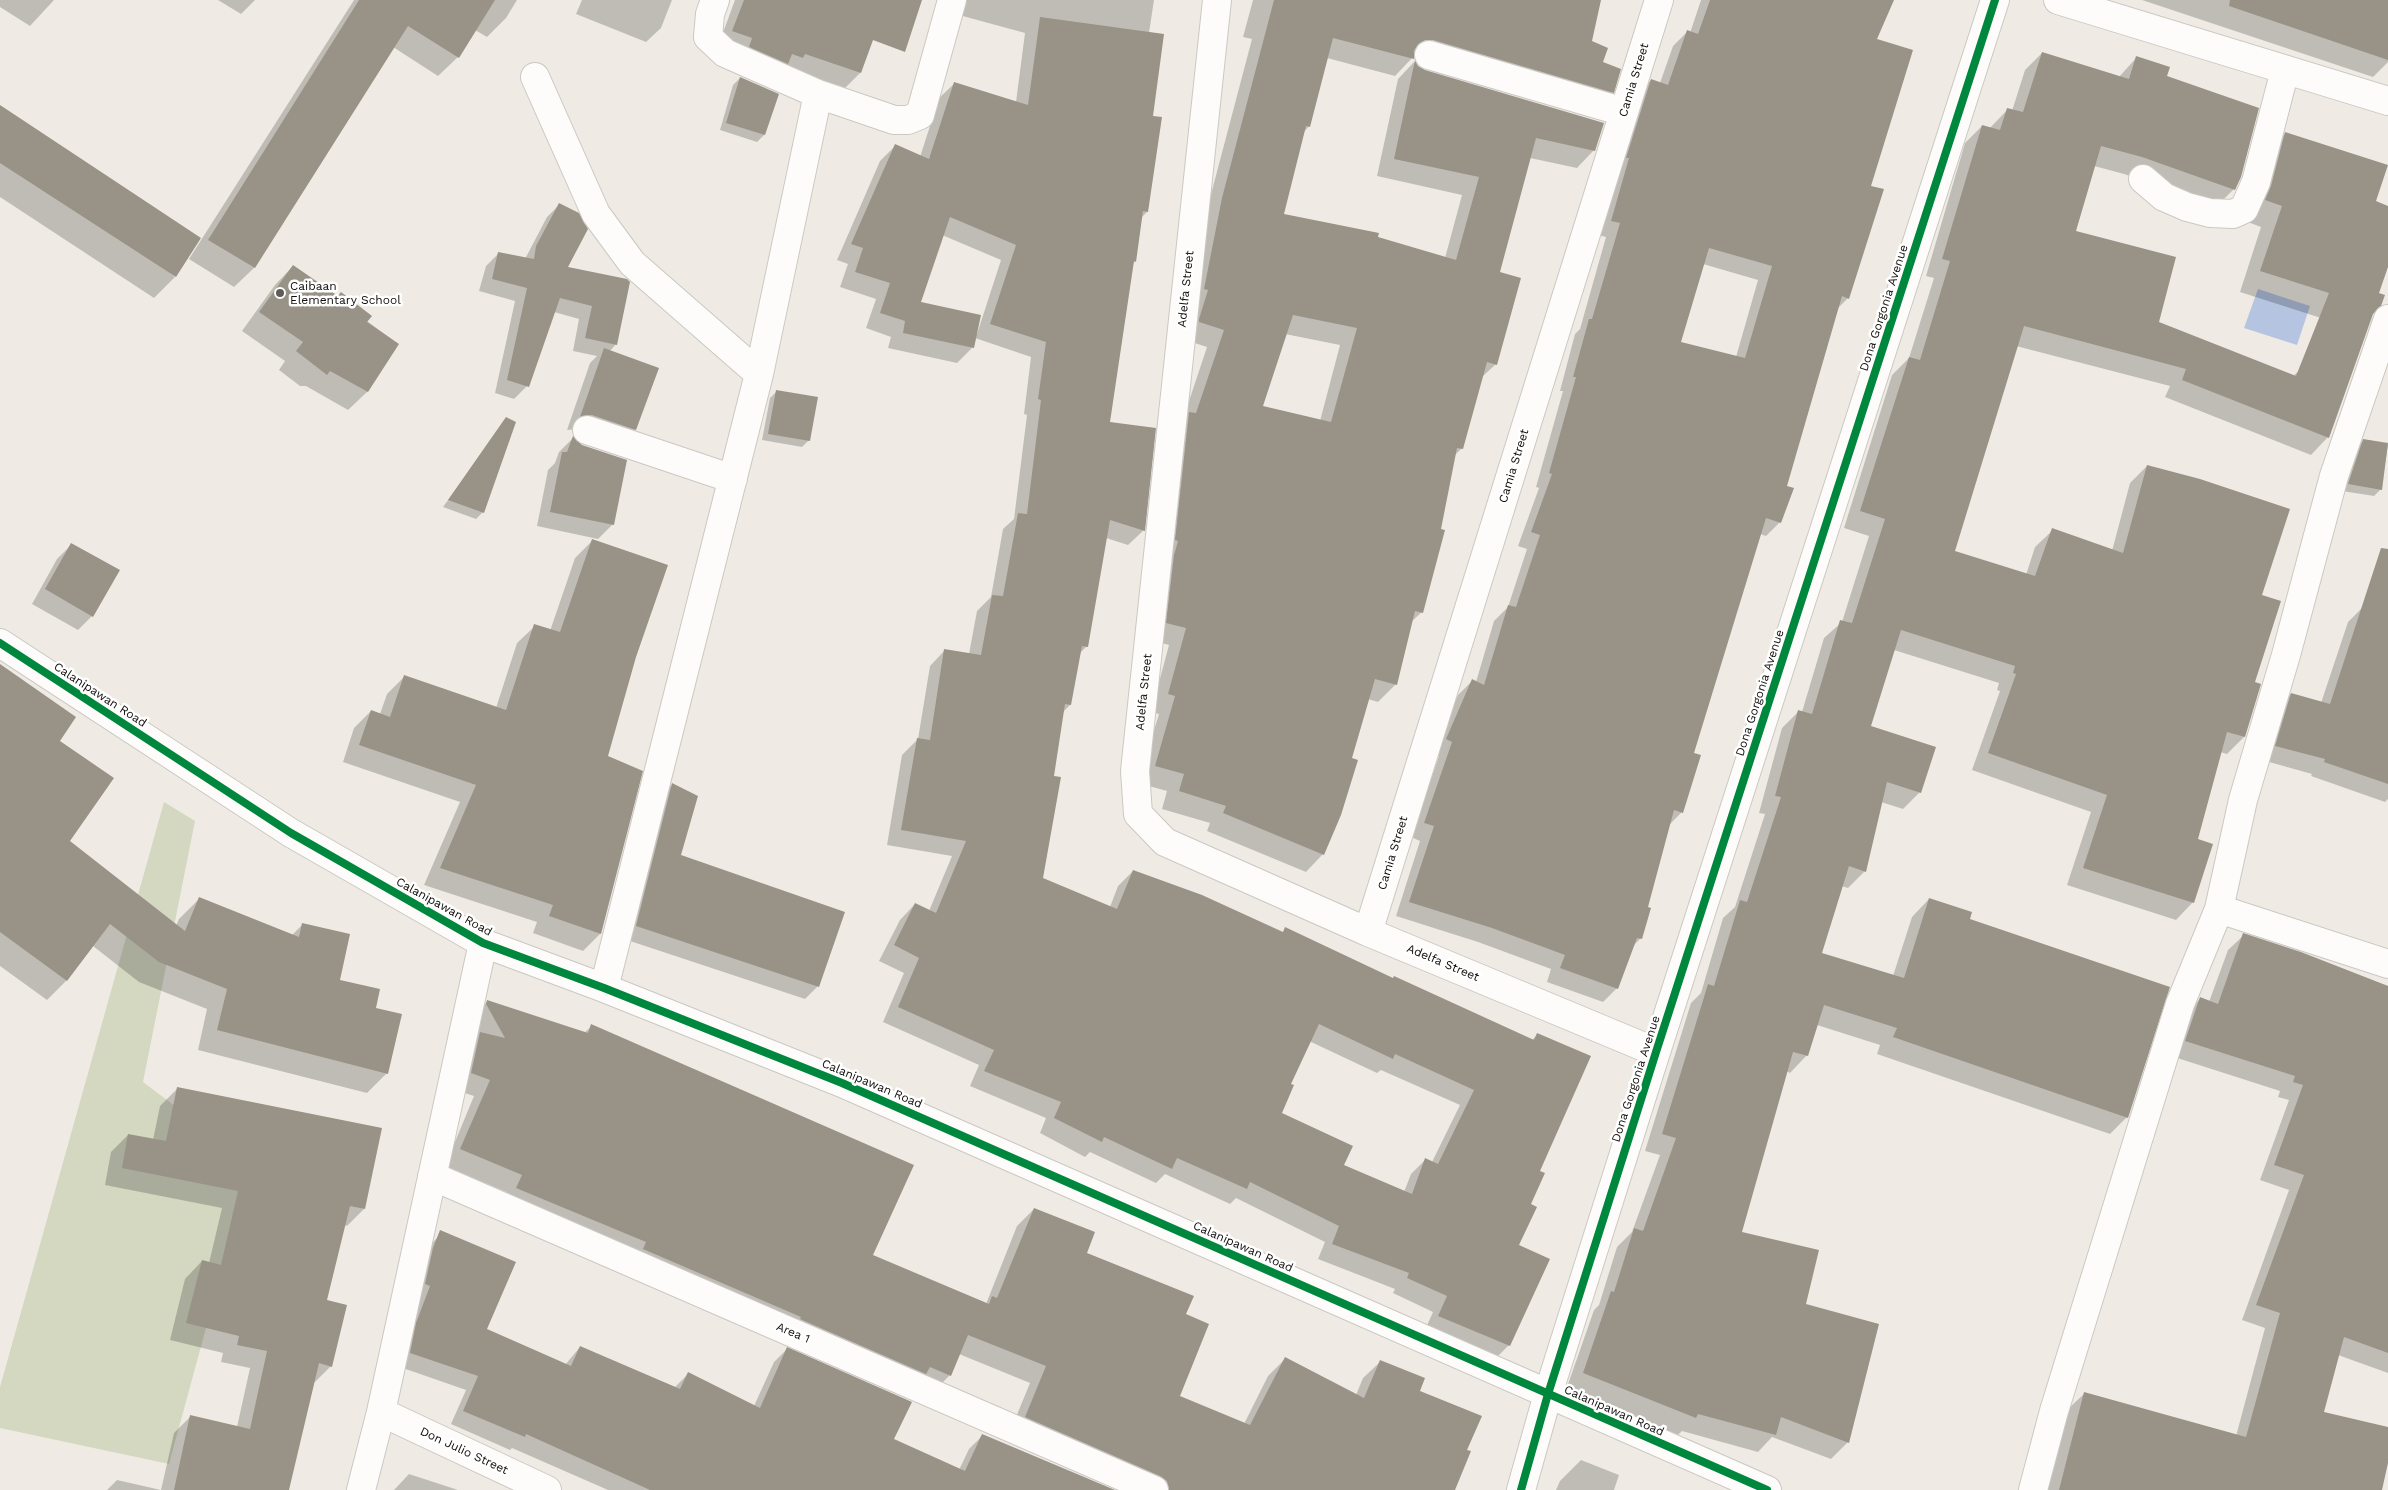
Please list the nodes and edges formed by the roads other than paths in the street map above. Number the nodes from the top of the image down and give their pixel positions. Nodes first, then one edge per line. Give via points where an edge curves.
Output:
1 (715, 0) edge
2 (952, 0) edge
3 (1217, 0) edge
4 (1660, 0) edge
5 (1995, 0) edge
6 (2058, 0) edge
7 (2106, 8) edge
8 (1429, 55) dead end
9 (2285, 70) junction
10 (535, 76) dead end
11 (818, 94) junction
12 (2388, 101) edge
13 (1624, 112) junction
14 (2143, 178) dead end
15 (2388, 319) edge
16 (759, 374) junction
17 (587, 430) dead end
18 (732, 479) junction
19 (0, 643) edge
20 (2219, 909) junction
21 (1368, 932) junction
22 (483, 943) junction
23 (2388, 964) edge
24 (604, 988) junction
25 (1656, 1052) junction
26 (432, 1176) junction
27 (1548, 1394) junction
28 (381, 1412) junction
29 (1721, 1481) edge
30 (361, 1490) edge
31 (547, 1490) edge
32 (1154, 1490) edge
33 (1521, 1490) edge
34 (1767, 1490) edge
35 (2033, 1490) edge

1 - 11 street via 708,37 724,53
2 - 11 street via 920,115 908,120 894,120
3 - 21 street, Adelfa Street via 1135,771 1138,814 1166,842
4 - 13 street, Camia Street
5 - 25 street, Dona Gorgonia Avenue
6 - 7 street
7 - 9 street
8 - 13 street
9 - 12 street
9 - 14 street via 2256,182 2244,209 2233,214 2187,208 2164,197
10 - 16 street via 596,214 632,263
11 - 16 street
13 - 21 street, Camia Street
15 - 20 street via 2334,476 2244,800
16 - 18 street
17 - 18 street
18 - 24 street
19 - 22 street, Calanipawan Road via 292,833
20 - 23 street
20 - 35 street via 2180,1004 2054,1411
21 - 25 street, Adelfa Street
22 - 24 street, Calanipawan Road
22 - 26 street
24 - 27 street, Calanipawan Road via 842,1082
25 - 27 street, Dona Gorgonia Avenue
26 - 28 street
26 - 32 street, Area 1
27 - 29 street, Calanipawan Road
27 - 33 street, Dona Gorgonia Avenue
28 - 30 street
28 - 31 street, Don Julio Street
29 - 34 street, Calanipawan Road

